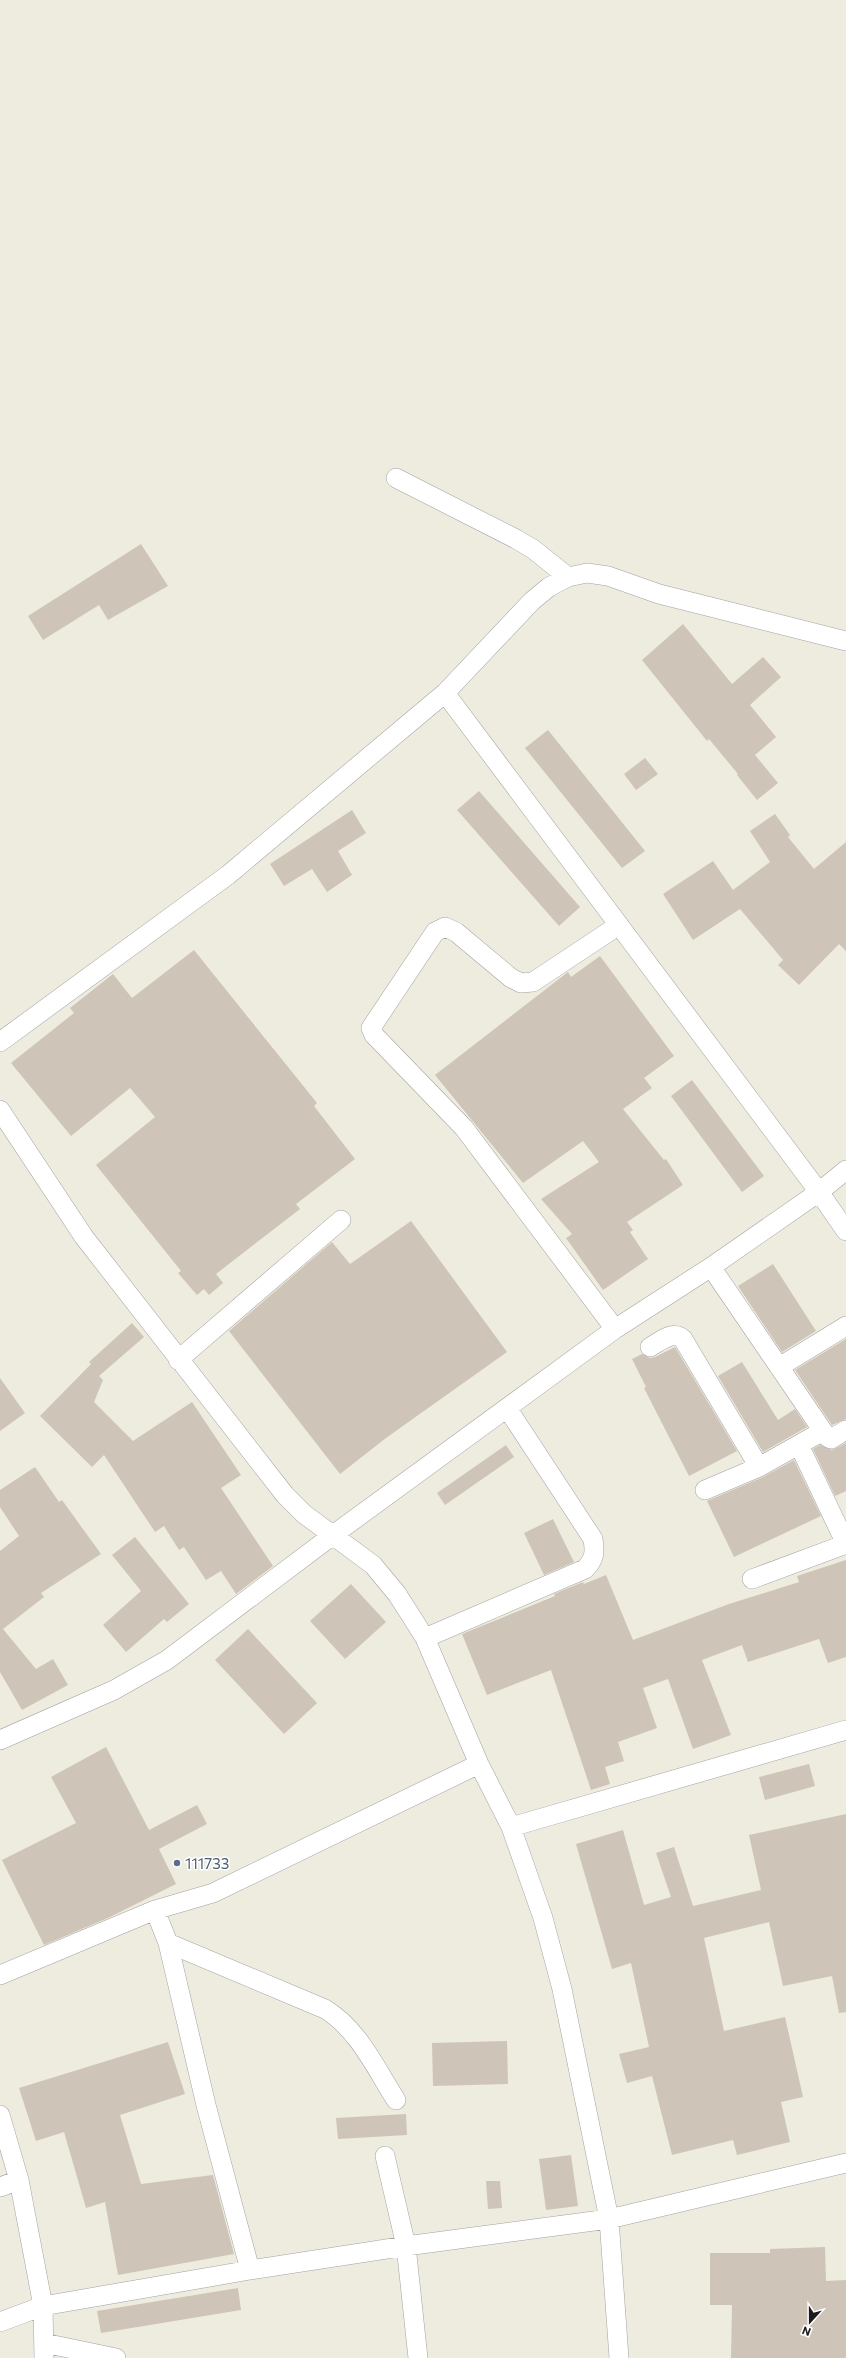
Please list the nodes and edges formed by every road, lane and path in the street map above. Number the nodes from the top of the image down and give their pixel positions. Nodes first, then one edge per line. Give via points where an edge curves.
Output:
1 (396, 478) dead end
2 (568, 577) junction
3 (846, 642) edge
4 (445, 692) junction
5 (619, 924) junction
6 (0, 1042) edge
7 (0, 1110) edge
8 (846, 1170) edge
9 (818, 1192) junction
10 (340, 1220) dead end
11 (846, 1231) edge
12 (711, 1267) junction
13 (846, 1326) edge
14 (615, 1329) junction
15 (650, 1347) dead end
16 (178, 1360) junction
17 (779, 1367) junction
18 (507, 1408) junction
19 (846, 1430) edge
20 (824, 1431) junction
21 (799, 1445) junction
22 (759, 1467) junction
23 (705, 1490) dead end
24 (334, 1535) junction
25 (846, 1544) edge
26 (752, 1579) dead end
27 (426, 1638) junction
28 (846, 1730) edge
29 (0, 1740) edge
30 (479, 1764) junction
31 (511, 1827) junction
32 (155, 1910) junction
33 (168, 1943) junction
34 (0, 1975) edge
35 (396, 2100) dead end
36 (0, 2115) edge
37 (385, 2156) dead end
38 (846, 2163) edge
39 (19, 2180) junction
40 (0, 2187) edge
41 (609, 2219) junction
42 (406, 2246) junction
43 (250, 2270) junction
44 (43, 2306) junction
45 (0, 2322) edge
46 (44, 2350) edge
47 (116, 2358) edge
48 (418, 2358) edge
49 (619, 2358) edge

1 - 2 street via 516,539
2 - 3 street via 587,573 608,576 659,594
2 - 4 street via 548,587
4 - 5 street
4 - 6 street via 228,875
5 - 9 street
5 - 14 street via 533,982 521,983 511,978 456,932 445,927 435,932 372,1028 374,1035 464,1128
7 - 16 street via 84,1237
8 - 9 street
9 - 11 street
9 - 12 street
10 - 16 street
12 - 14 street
12 - 17 street
13 - 17 street
14 - 18 street
15 - 22 street via 674,1335 683,1339
16 - 24 street via 285,1495 304,1514
17 - 20 street
18 - 24 street
18 - 27 street via 592,1539 595,1553 592,1562 585,1569
19 - 20 street via 831,1439
20 - 21 street
21 - 22 street
21 - 25 street
22 - 23 street
24 - 27 street via 373,1566 397,1594
24 - 29 street via 167,1660 114,1690
25 - 26 street
27 - 30 street
28 - 31 street
30 - 31 street
30 - 32 street via 213,1893
31 - 41 street via 544,1918 562,1989
32 - 33 street
32 - 34 street
33 - 35 street via 325,2009 340,2018 351,2029
33 - 43 street via 206,2105
36 - 39 street
37 - 42 street
38 - 41 street
39 - 40 street
39 - 44 street
41 - 42 street
41 - 49 street
42 - 43 street
42 - 48 street
43 - 44 street
44 - 45 street
44 - 46 street
46 - 47 street

